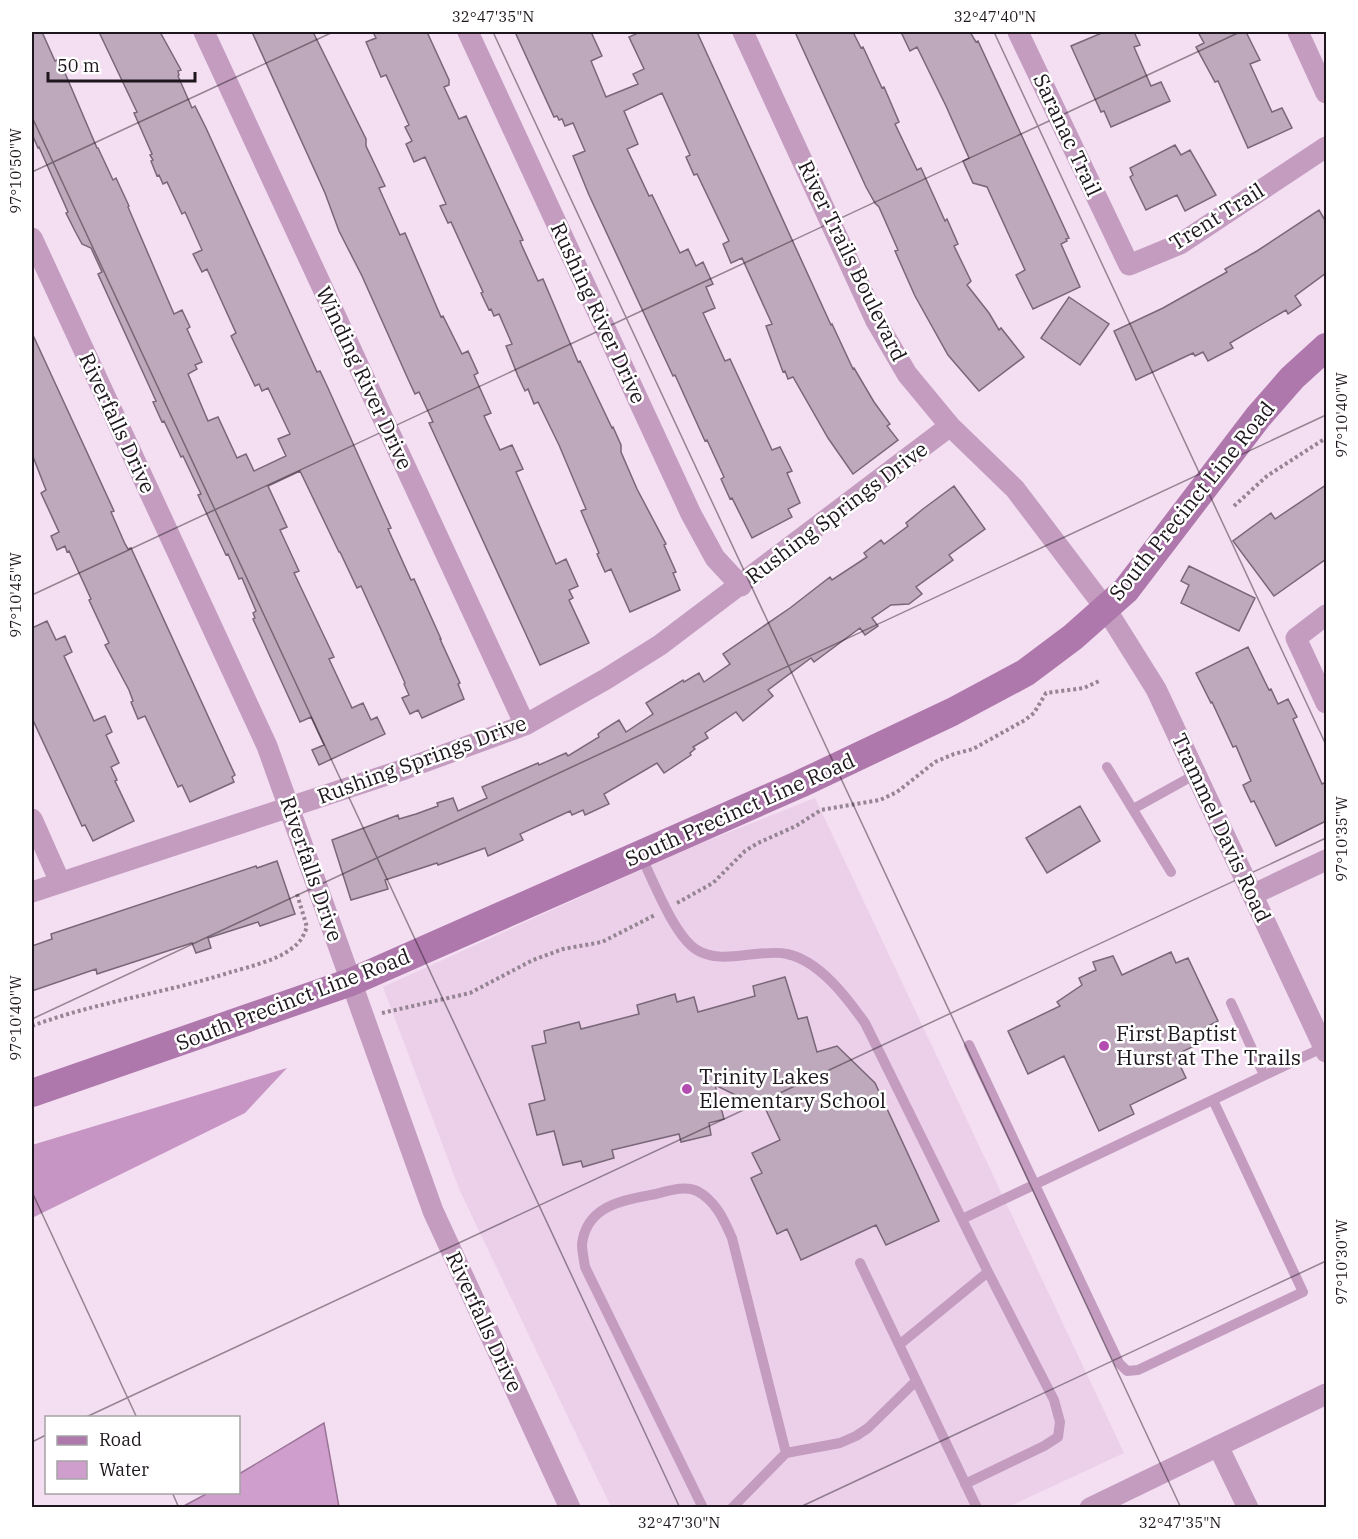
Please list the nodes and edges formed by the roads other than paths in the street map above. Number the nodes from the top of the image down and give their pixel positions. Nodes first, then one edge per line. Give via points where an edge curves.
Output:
1 (204, 32) edge
2 (468, 32) edge
3 (743, 32) edge
4 (1018, 32) edge
5 (1298, 32) edge
6 (1326, 93) edge
7 (1326, 147) edge
8 (32, 238) edge
9 (1116, 239) joint
10 (1326, 347) edge
11 (950, 426) junction
12 (741, 586) junction
13 (1106, 609) junction
14 (1326, 615) edge
15 (1326, 703) edge
16 (525, 725) junction
17 (1107, 767) dead end
18 (1196, 774) junction
19 (289, 808) junction
20 (1133, 809) junction
21 (32, 819) edge
22 (640, 855) junction
23 (1326, 861) edge
24 (1171, 872) dead end
25 (60, 882) junction
26 (32, 892) edge
27 (1254, 894) junction
28 (351, 982) junction
29 (1231, 1003) dead end
30 (969, 1045) dead end
31 (1325, 1049) edge
32 (1264, 1075) junction
33 (32, 1093) edge
34 (1213, 1100) junction
35 (1035, 1185) junction
36 (962, 1219) junction
37 (860, 1263) dead end
38 (988, 1272) junction
39 (899, 1345) junction
40 (916, 1381) junction
41 (1326, 1394) edge
42 (1218, 1446) junction
43 (786, 1453) junction
44 (965, 1484) junction
45 (570, 1508) edge
46 (703, 1508) edge
47 (732, 1508) edge
48 (976, 1508) edge
49 (1090, 1508) edge
50 (1248, 1508) edge

1 - 16 street, Winding River Drive
2 - 12 street, Rushing River Drive via 691,514 715,558
3 - 11 street, River Trails Boulevard via 876,321 907,374
4 - 9 street, Saranac Trail
5 - 6 street
7 - 9 street, Trent Trail via 1180,244 1129,265
8 - 19 street, Riverfalls Drive via 267,746
10 - 13 main road, South Precinct Line Road via 1258,417 1161,547
11 - 12 street, Rushing Springs Drive
11 - 13 street, River Trails Boulevard via 1015,489
12 - 16 street, Rushing Springs Drive via 660,645
13 - 18 street, Trammel Davis Road via 1156,689
13 - 22 main road, South Precinct Line Road via 1025,673 952,712
14 - 15 street via 1296,638
16 - 19 street, Rushing Springs Drive
17 - 20 lane
18 - 20 lane
18 - 27 street, Trammel Davis Road
19 - 25 street, Rushing Springs Drive
19 - 28 street, Riverfalls Drive
20 - 24 lane
21 - 25 street
22 - 28 main road, South Precinct Line Road
22 - 36 lane via 677,929 697,950 721,957 788,954 812,965 842,990 865,1023
23 - 27 street
25 - 26 street, Rushing Springs Drive
27 - 31 street, Trammel Davis Road
28 - 33 main road, South Precinct Line Road
28 - 45 street, Riverfalls Drive via 432,1211
29 - 32 lane
30 - 35 lane
31 - 32 lane
32 - 34 lane
34 - 35 lane
34 - 35 lane via 1303,1292 1138,1370 1127,1371 1119,1363
35 - 36 lane
36 - 38 lane
37 - 39 lane
38 - 39 lane
38 - 44 lane via 1054,1400 1060,1422 1058,1437
39 - 40 lane
40 - 43 lane via 856,1436 840,1443
40 - 44 lane
41 - 42 street
42 - 49 street
42 - 50 street
43 - 46 lane via 732,1238 723,1217 711,1200 694,1190 679,1189 613,1203 588,1226 582,1244 585,1266
43 - 47 lane
44 - 48 lane

